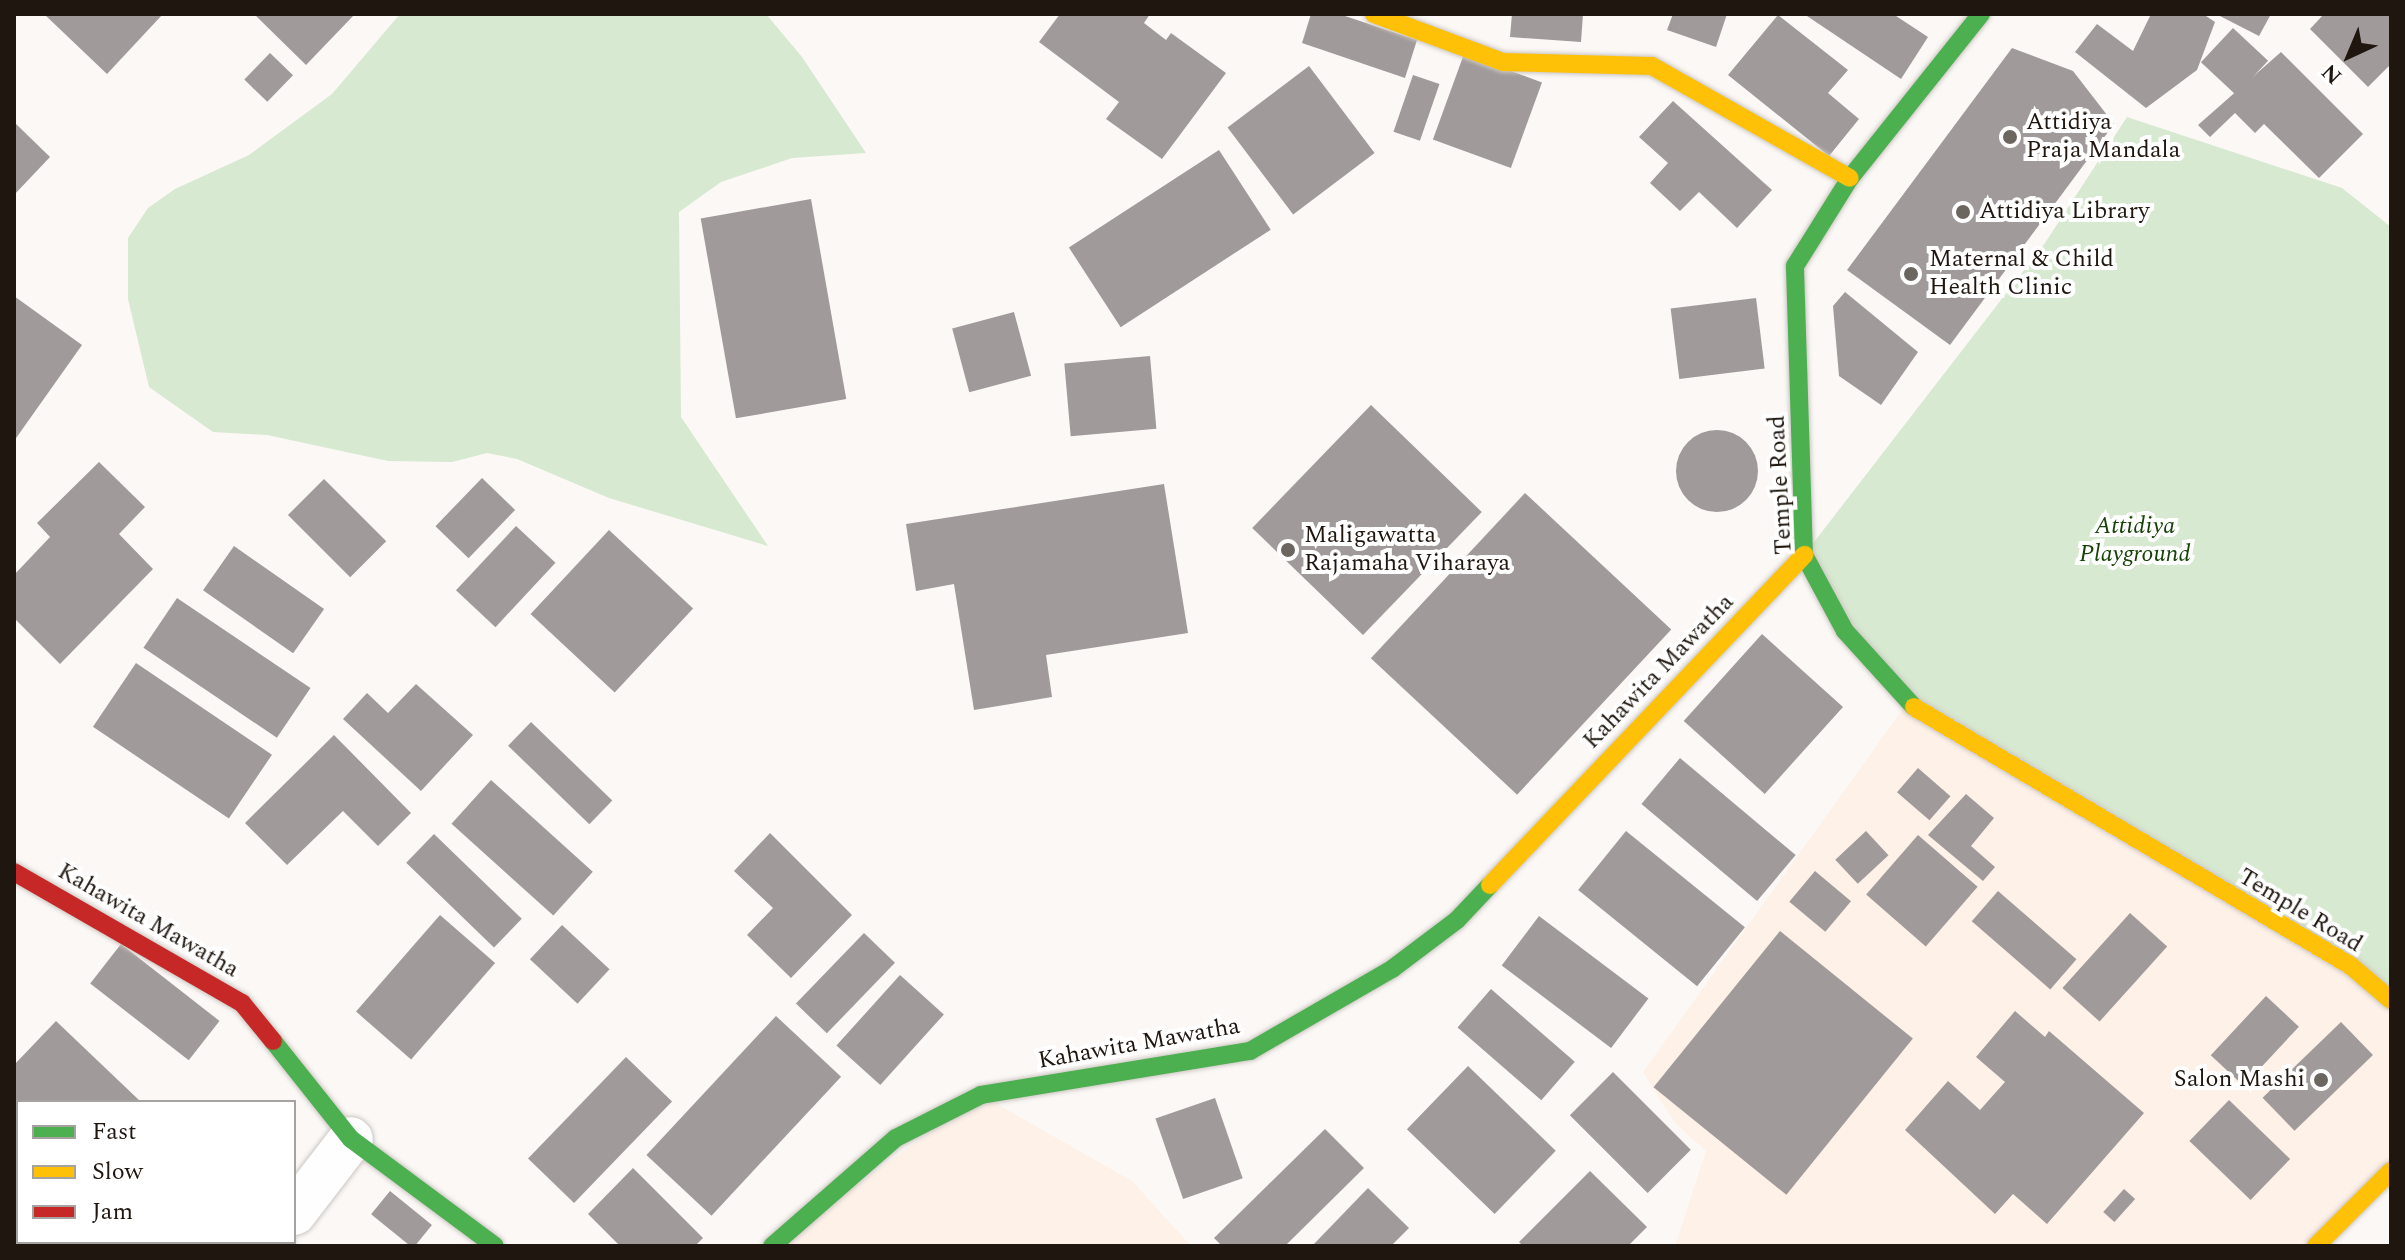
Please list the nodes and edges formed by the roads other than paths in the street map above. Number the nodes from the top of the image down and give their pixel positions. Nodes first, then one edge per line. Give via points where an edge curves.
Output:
1 (1374, 14) edge
2 (1981, 14) edge
3 (1850, 178) junction
4 (1804, 555) junction
5 (14, 872) edge
6 (2391, 1000) edge
7 (351, 1139) junction
8 (2391, 1171) edge
9 (296, 1210) edge
10 (495, 1246) edge
11 (772, 1246) edge
12 (2316, 1246) edge

1 - 3 street via 1503,62 1652,66
2 - 3 street, Temple Road
3 - 4 street, Temple Road via 1795,266
4 - 6 street, Temple Road via 1845,631 1907,703 2351,966
4 - 11 street, Kahawita Mawatha via 1457,920 1392,969 1250,1051 981,1095 896,1138
5 - 7 street, Kahawita Mawatha via 242,1003
7 - 9 street
7 - 10 street, Kahawita Mawatha
8 - 12 street

